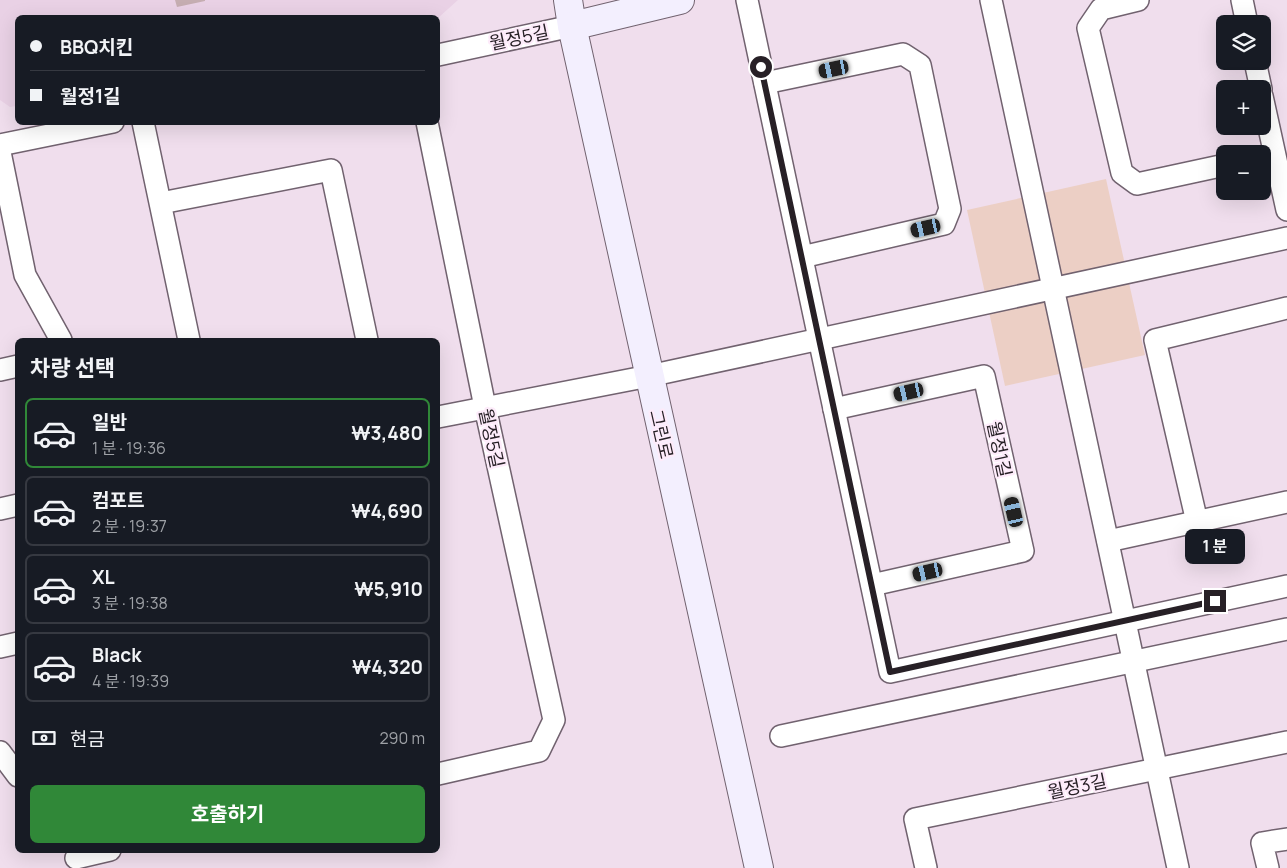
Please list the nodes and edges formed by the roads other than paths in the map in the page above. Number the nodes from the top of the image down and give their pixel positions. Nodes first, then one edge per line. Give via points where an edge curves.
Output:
1 (568, 0) edge
2 (680, 0) edge
3 (747, 0) edge
4 (991, 0) edge
5 (1138, 0) edge
6 (1242, 0) edge
7 (1245, 15) edge
8 (572, 26) junction
9 (440, 55) edge
10 (765, 83) junction
11 (98, 125) edge
12 (144, 125) edge
13 (428, 125) edge
14 (0, 145) edge
15 (0, 152) edge
16 (1271, 162) edge
17 (1216, 167) edge
18 (161, 203) junction
19 (1287, 210) edge
20 (8, 237) edge
21 (1287, 238) edge
22 (802, 257) junction
23 (1053, 289) junction
24 (1287, 308) edge
25 (60, 338) edge
26 (189, 338) edge
27 (367, 338) edge
28 (819, 339) junction
29 (15, 367) edge
30 (0, 370) edge
31 (649, 376) junction
32 (485, 407) junction
33 (834, 410) junction
34 (440, 417) edge
35 (1287, 502) edge
36 (15, 506) edge
37 (0, 509) edge
38 (1196, 522) junction
39 (1108, 541) junction
40 (872, 585) junction
41 (1287, 586) edge
42 (1125, 621) junction
43 (1287, 628) edge
44 (15, 644) edge
45 (0, 647) edge
46 (1134, 661) junction
47 (781, 736) dead end
48 (1287, 742) edge
49 (0, 752) edge
50 (1157, 769) junction
51 (15, 772) edge
52 (440, 774) edge
53 (1287, 839) edge
54 (98, 853) edge
55 (75, 859) edge
56 (759, 868) edge
57 (926, 868) edge
58 (1178, 868) edge
59 (1268, 868) edge

1 - 8 street, 그린로
2 - 8 street
3 - 10 street
4 - 23 street
5 - 17 street via 1101,9 1088,28 1122,173 1137,184
6 - 7 street
8 - 9 street, 월정5길
8 - 31 street, 그린로
10 - 22 street
10 - 22 street via 904,54 920,65 950,209 944,224
11 - 14 street
12 - 18 street
13 - 32 street, 월정5길
15 - 20 street
16 - 19 street
18 - 26 street
18 - 27 street via 331,170
20 - 25 street
21 - 23 street
22 - 28 street
23 - 28 street
23 - 39 street
24 - 38 street via 1155,340
28 - 31 street
28 - 33 street
29 - 30 street
31 - 32 street
31 - 56 street, 그린로
32 - 34 street
32 - 52 street, 월정5길 via 554,720 539,751
33 - 40 street
33 - 40 street, 월정1길 via 984,376 1022,550
35 - 38 street
36 - 37 street
38 - 39 street
39 - 42 street
40 - 42 street via 890,672
41 - 42 street
42 - 46 street
43 - 46 street
44 - 45 street
46 - 47 street
46 - 50 street
48 - 50 street, 월정3길
49 - 51 street
50 - 57 street, 월정3길 via 915,819
50 - 58 street
53 - 59 street via 1262,843
54 - 55 street

